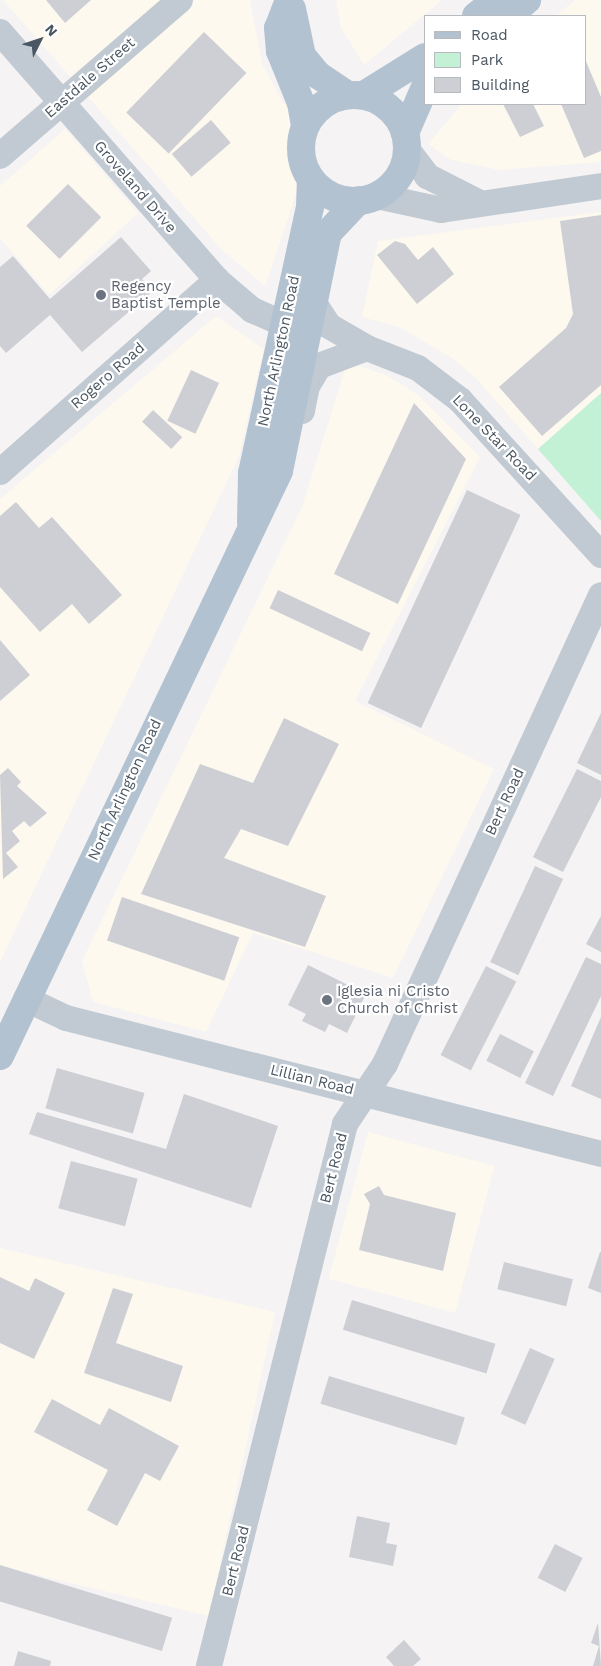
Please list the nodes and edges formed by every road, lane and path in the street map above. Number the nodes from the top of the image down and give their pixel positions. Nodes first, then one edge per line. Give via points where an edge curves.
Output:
1 (180, 0) edge
2 (290, 0) edge
3 (496, 0) edge
4 (527, 0) edge
5 (477, 15) edge
6 (509, 15) edge
7 (0, 32) edge
8 (424, 58) edge
9 (424, 90) edge
10 (356, 95) junction
11 (61, 102) junction
12 (305, 126) junction
13 (406, 141) junction
14 (0, 156) edge
15 (311, 179) junction
16 (601, 186) edge
17 (368, 198) junction
18 (480, 203) junction
19 (217, 280) junction
20 (314, 303) junction
21 (284, 324) junction
22 (367, 348) junction
23 (0, 472) edge
24 (268, 497) junction
25 (250, 524) junction
26 (601, 555) edge
27 (601, 595) edge
28 (26, 999) junction
29 (0, 1056) edge
30 (365, 1094) junction
31 (601, 1154) edge
32 (209, 1666) edge

1 - 11 street, Eastdale Street
2 - 10 main road via 302,56 318,74
2 - 12 main road via 278,28 280,51 301,103
3 - 5 main road
4 - 6 main road
7 - 11 street, Groveland Drive
8 - 10 main road
9 - 13 main road
10 - 12 main road via 322,105
10 - 13 main road via 385,105
11 - 14 street, Eastdale Street
11 - 19 street, Groveland Drive
12 - 15 main road via 302,158
13 - 17 main road via 395,181
13 - 18 street via 427,176
15 - 17 main road via 337,198
15 - 21 main road, North Arlington Road via 310,207
16 - 18 street
17 - 18 street via 441,210
17 - 20 main road, North Arlington Road via 328,233
19 - 21 street, Groveland Drive via 252,310
19 - 23 street, Rogero Road
20 - 22 street, Lone Star Road via 329,326
20 - 24 main road, North Arlington Road via 279,471
21 - 25 main road, North Arlington Road via 252,473
22 - 24 street via 319,366 307,386 289,476
22 - 26 street, Lone Star Road via 418,368 460,400
24 - 25 main road, North Arlington Road
25 - 28 main road, North Arlington Road
27 - 30 street, Bert Road via 385,1064
28 - 29 main road, North Arlington Road
28 - 30 street, Lillian Road via 66,1018
30 - 31 street, Lillian Road
30 - 32 street, Bert Road via 345,1124

